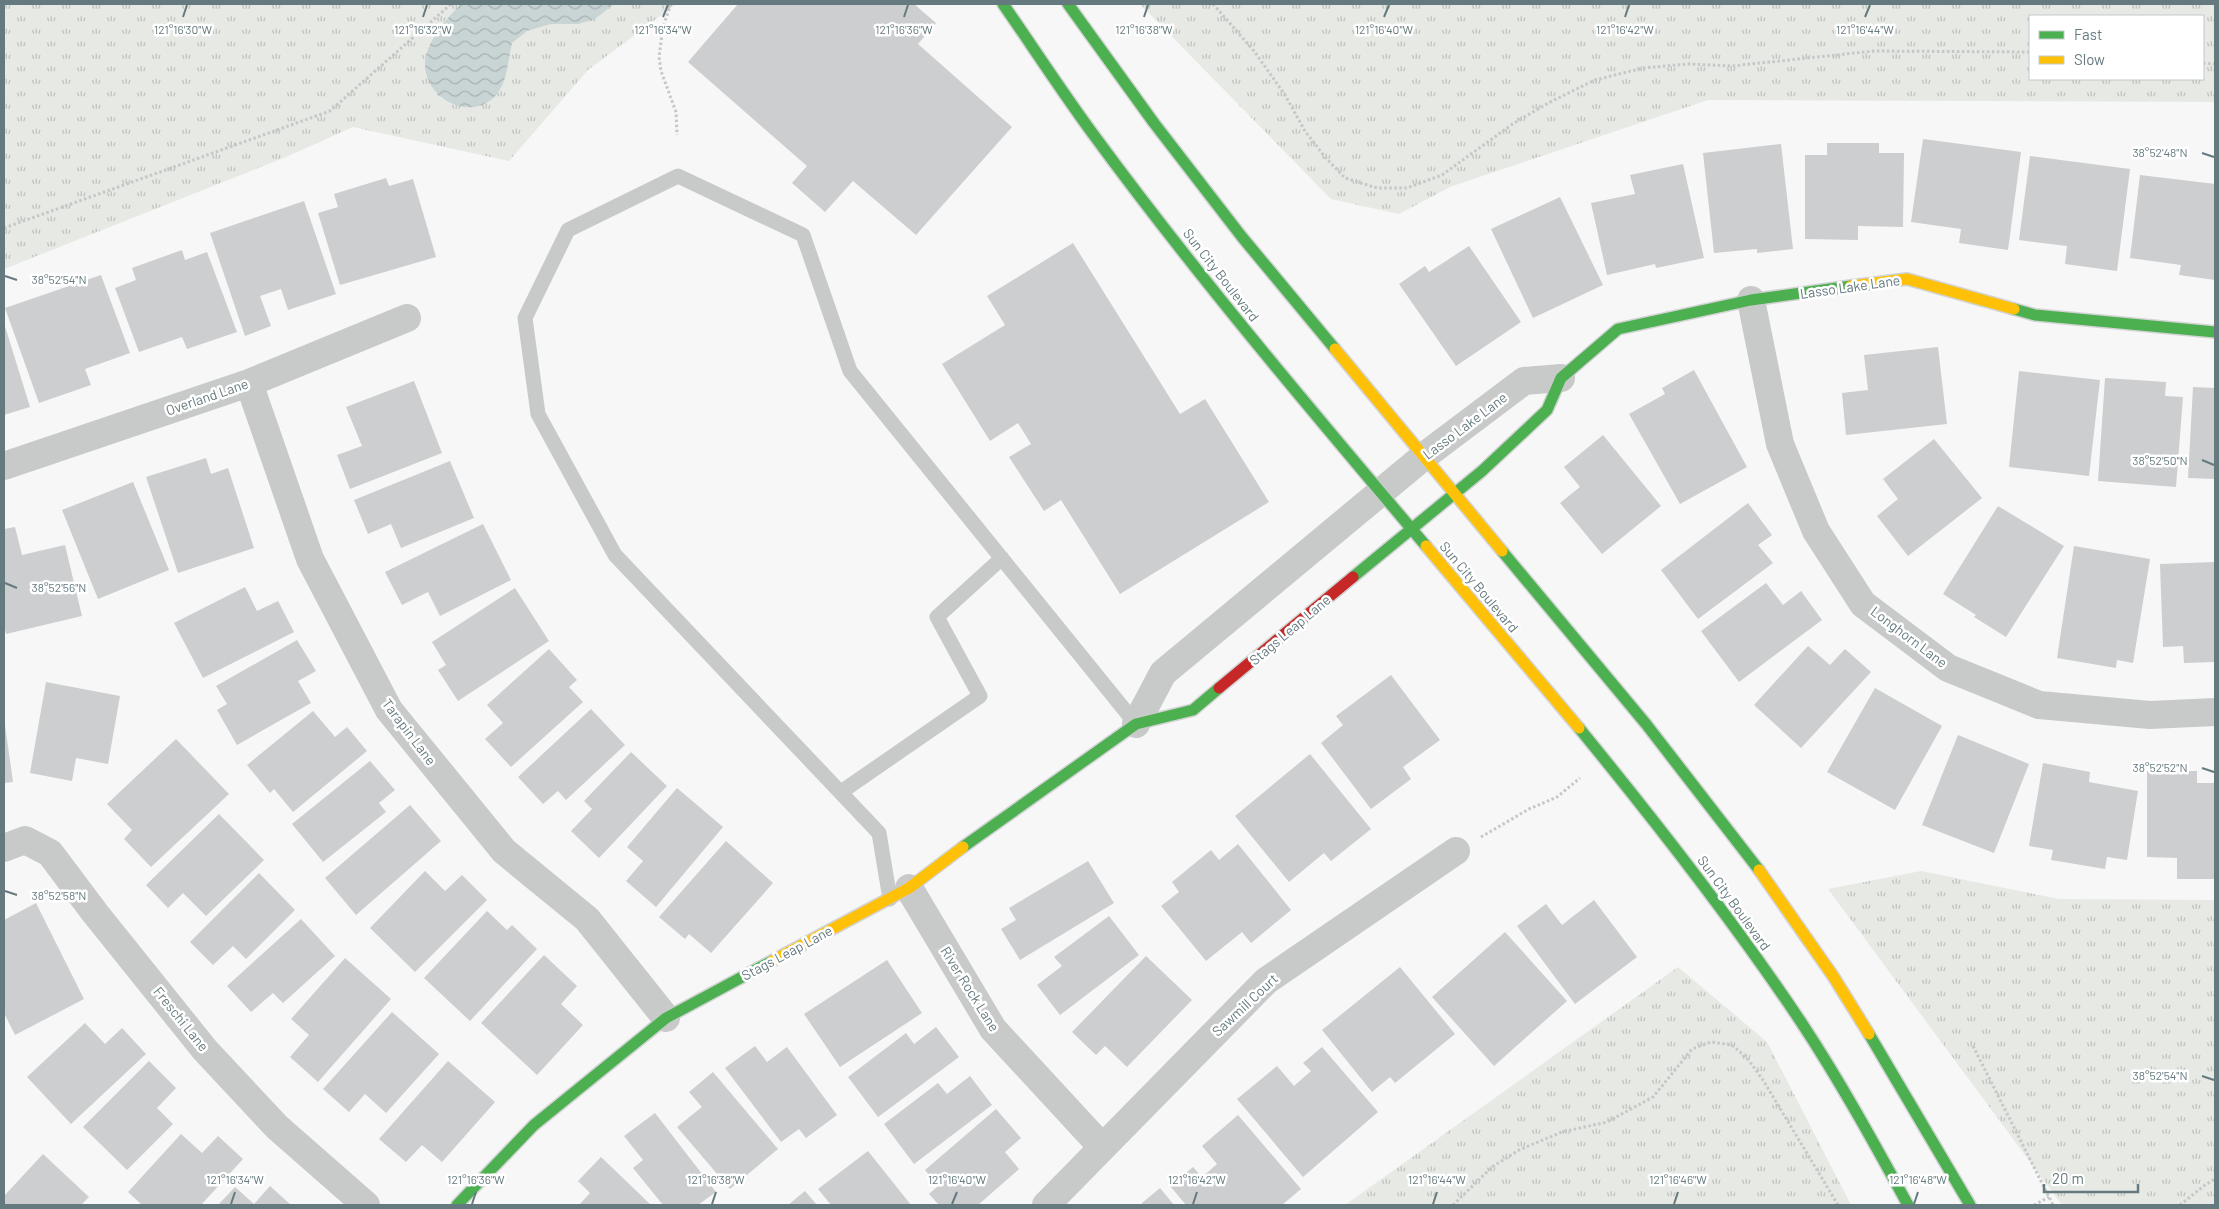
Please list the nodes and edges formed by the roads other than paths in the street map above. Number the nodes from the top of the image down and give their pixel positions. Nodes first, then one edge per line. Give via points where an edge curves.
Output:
1 (1003, 4) edge
2 (1068, 4) edge
3 (1751, 300) junction
4 (407, 318) dead end
5 (2215, 332) edge
6 (1561, 378) junction
7 (250, 383) junction
8 (1423, 457) junction
9 (4, 466) edge
10 (1402, 476) joint
11 (1380, 493) junction
12 (1454, 494) junction
13 (1433, 512) joint
14 (1411, 530) junction
15 (1002, 558) junction
16 (2215, 712) edge
17 (1136, 724) junction
18 (840, 792) junction
19 (4, 848) edge
20 (1456, 851) road end
21 (899, 894) junction
22 (666, 1018) junction
23 (1102, 1147) junction
24 (366, 1205) edge
25 (457, 1205) edge
26 (1046, 1205) edge
27 (1908, 1205) edge
28 (1970, 1205) edge

1 - 11 street, Sun City Boulevard via 1110,158 1184,254
2 - 8 street via 1236,230
3 - 5 street, Lasso Lake Lane via 1907,279 2036,315
3 - 6 street, Lasso Lake Lane via 1618,329
3 - 16 street, Longhorn Lane via 1780,444 1816,531 1863,604 1948,668 2039,704 2150,715
4 - 7 street, Overland Lane
6 - 8 street, Lasso Lake Lane via 1524,381
6 - 12 street, Lasso Lake Lane via 1547,410
7 - 9 street, Overland Lane
7 - 22 street, Tarapin Lane via 310,559 389,710 504,851 587,919
8 - 10 street, Lasso Lake Lane
8 - 12 street
10 - 11 street, Stags Leap Lane
11 - 14 street, Sun City Boulevard
11 - 17 street, Stags Leap Lane via 1163,673
12 - 13 street, Lasso Lake Lane
12 - 28 street via 1646,724 1750,858 1833,976
13 - 14 street, Stags Leap Lane
14 - 17 street, Stags Leap Lane via 1193,710
14 - 27 street, Sun City Boulevard via 1603,758 1704,886 1787,1001 1862,1122
15 - 17 lane
15 - 18 lane via 937,617 980,696
15 - 18 lane via 850,371 803,235 678,176 568,230 525,318 538,414 614,555
17 - 21 street, Stags Leap Lane
18 - 21 lane via 879,833
19 - 24 street, Freschi Lane via 25,840 50,853 205,1050 277,1127
20 - 23 street, Sawmill Court via 1266,981
21 - 22 street, Stags Leap Lane
21 - 23 street, River Rock Lane via 993,1029
22 - 25 street, Stags Leap Lane via 534,1125
23 - 26 street, Sawmill Court

